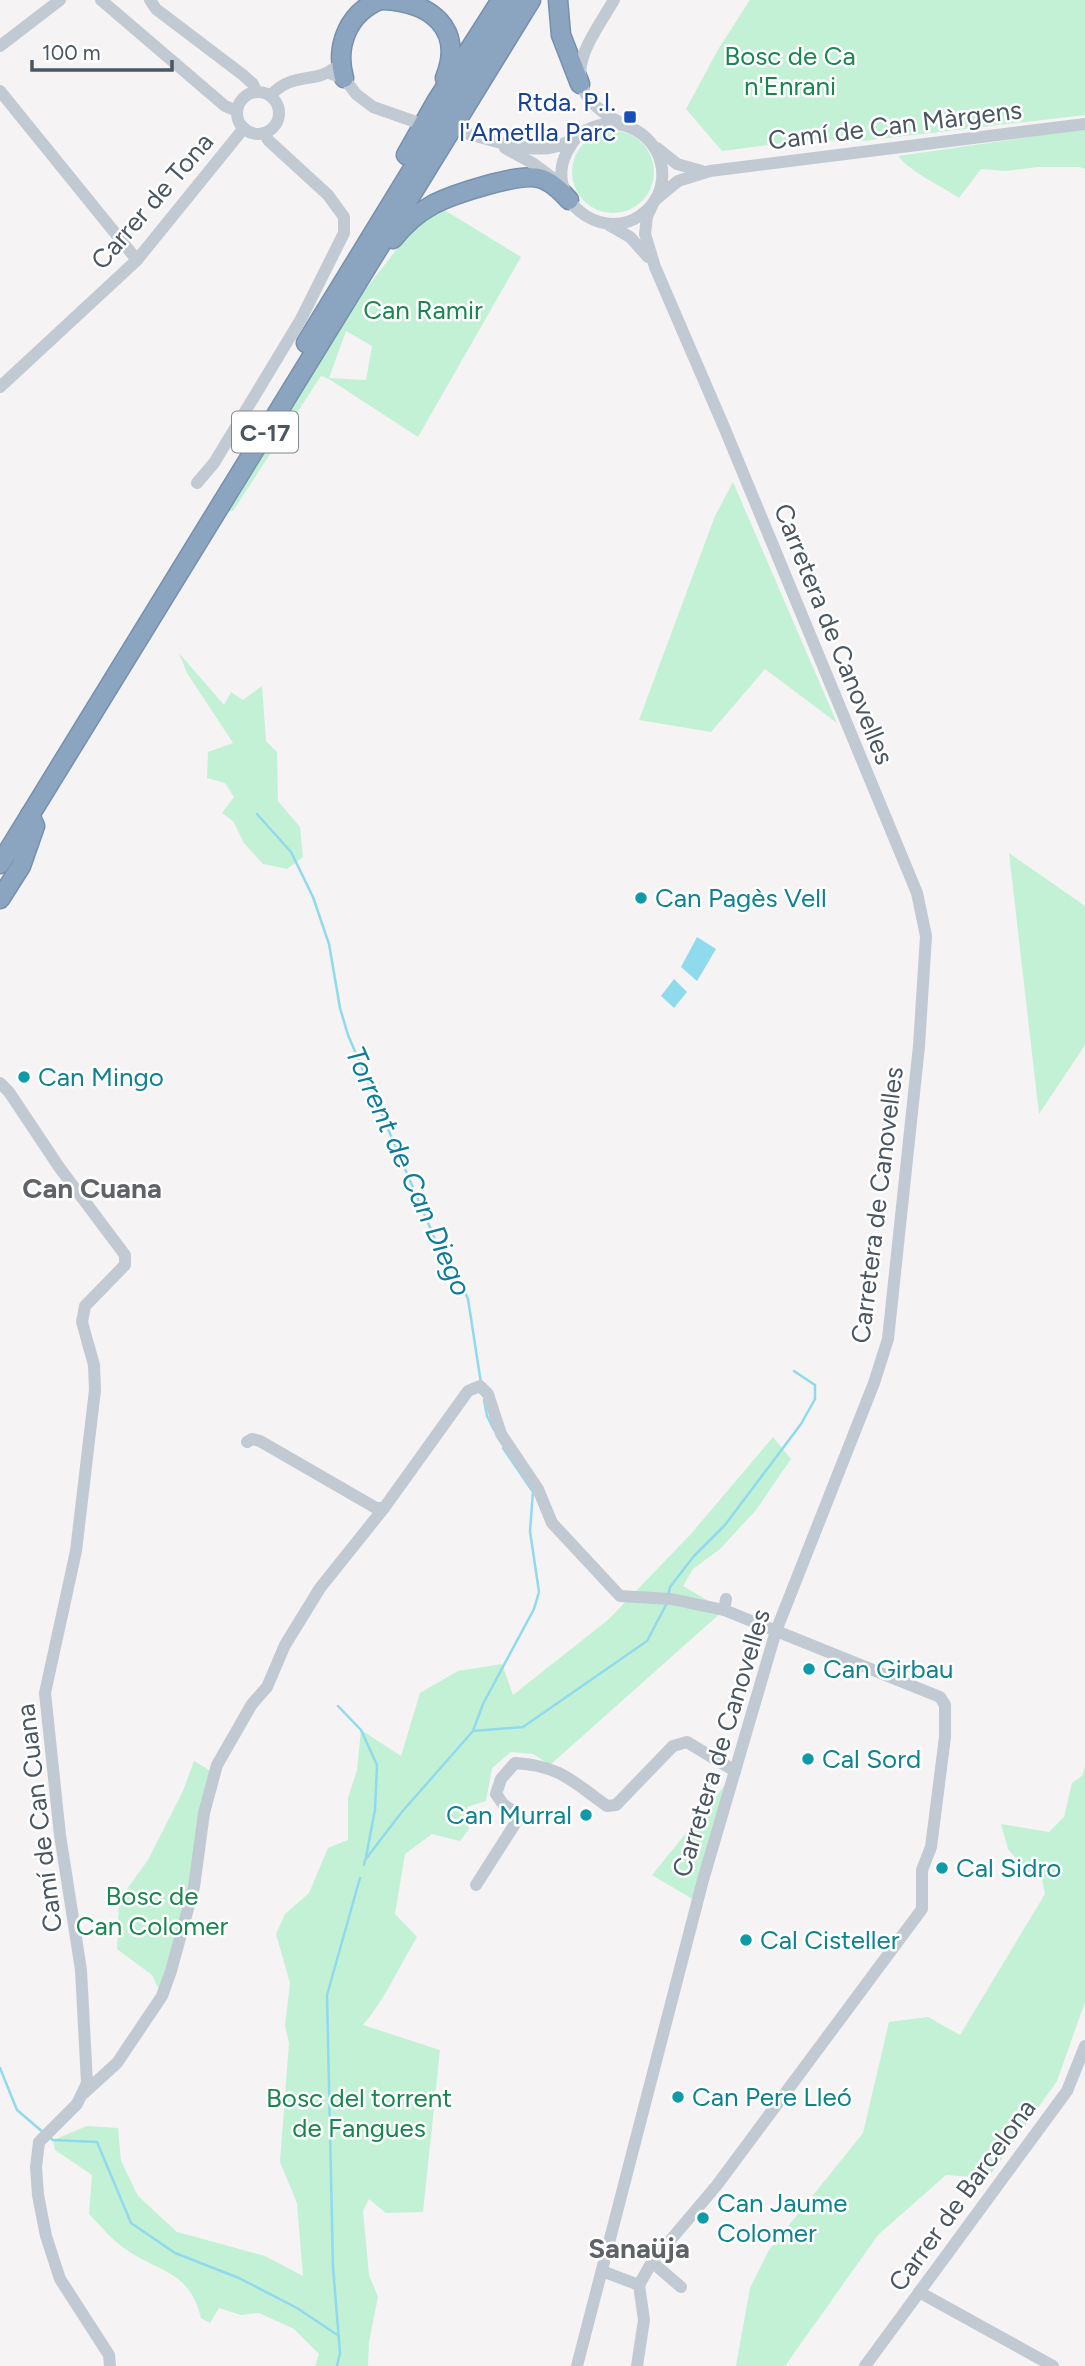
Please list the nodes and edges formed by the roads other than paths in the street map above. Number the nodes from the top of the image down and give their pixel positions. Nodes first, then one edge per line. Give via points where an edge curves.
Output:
1 (60, 0) edge
2 (101, 0) edge
3 (150, 0) edge
4 (382, 0) edge
5 (501, 0) edge
6 (516, 0) edge
7 (531, 0) edge
8 (558, 0) edge
9 (614, 0) edge
10 (0, 46) edge
11 (337, 72) junction
12 (580, 84) junction
13 (256, 91) junction
14 (0, 92) edge
15 (271, 95) junction
16 (436, 102) junction
17 (237, 111) junction
18 (416, 122) dead end
19 (1085, 124) edge
20 (625, 125) junction
21 (244, 128) junction
22 (265, 133) junction
23 (576, 138) junction
24 (653, 144) junction
25 (709, 171) junction
26 (567, 195) junction
27 (653, 203) junction
28 (609, 224) junction
29 (138, 260) junction
30 (654, 267) junction
31 (358, 282) junction
32 (329, 305) junction
33 (0, 387) edge
34 (197, 483) dead end
35 (30, 815) junction
36 (0, 841) edge
37 (0, 864) edge
38 (0, 899) edge
39 (0, 1083) edge
40 (247, 1442) dead end
41 (384, 1508) junction
42 (776, 1631) junction
43 (735, 1771) junction
44 (477, 1885) dead end
45 (1085, 2046) edge
46 (81, 2095) junction
47 (652, 2262) junction
48 (602, 2271) junction
49 (639, 2285) junction
50 (681, 2287) dead end
51 (919, 2292) junction
52 (110, 2366) edge
53 (577, 2366) edge
54 (637, 2366) edge
55 (864, 2366) edge
56 (1053, 2366) edge

1 - 10 street
2 - 17 street via 225,106
3 - 13 street via 243,75
4 - 11 highway via 366,7 348,29
4 - 16 highway via 420,6 444,28 451,58
5 - 16 highway
6 - 32 highway, C-17
7 - 31 highway, C-17
8 - 12 highway via 561,35
9 - 12 street via 583,51
11 - 15 street via 289,82
11 - 18 street via 373,107
12 - 20 street via 597,107
13 - 15 street
13 - 17 street via 240,101
14 - 29 street
15 - 22 street via 279,119
16 - 32 highway
17 - 21 street
19 - 25 street, Camí de Can Màrgens
20 - 23 street via 607,123
20 - 24 street
21 - 22 street
21 - 29 street, Carrer de Tona
22 - 34 street via 268,141 328,195 344,218 344,233 301,319 214,463
23 - 26 street via 562,169
23 - 26 street via 537,149 470,134 518,155 546,173
24 - 25 street, Camí de Can Màrgens via 677,164
24 - 27 street via 663,177
25 - 27 street, Camí de Can Màrgens via 678,181
26 - 28 street via 579,212
26 - 31 highway via 541,178 521,176 436,203 397,234
27 - 28 street via 639,217
27 - 30 street, Carretera de Canovelles via 645,234
28 - 30 street, Carretera de Canovelles via 630,237
29 - 33 street, Carrer de Tona
30 - 42 street, Carretera de Canovelles via 917,893 926,936 888,1339
31 - 35 highway, C-17 via 217,509 216,522 195,559 195,569 150,619
32 - 36 highway, C-17
35 - 37 highway
35 - 38 highway via 35,826 21,866
39 - 46 street, Camí de Can Cuana via 125,1255 125,1265 85,1306 82,1321 94,1365 95,1390 76,1551 45,1693 81,1970 87,2083
40 - 41 street via 260,1441 376,1508
41 - 42 street via 468,1391 480,1386 488,1394 501,1434 538,1489 552,1523 620,1596 725,1604
41 - 46 street via 320,1588 267,1687 251,1704 217,1765 204,1813 194,1887 162,1996 117,2063
42 - 43 street, Carretera de Canovelles
42 - 47 street via 940,1697 945,1705 931,1847 922,1870 922,1909 717,2185
43 - 44 street via 687,1742 673,1746 616,1805 607,1807 558,1771 515,1763 501,1779 496,1794 520,1816
43 - 48 street, Carretera de Canovelles
45 - 51 street, Carrer de Barcelona via 1067,2091
46 - 52 street via 39,2142 38,2195 60,2278 109,2355
47 - 49 street
47 - 50 street
48 - 49 street
48 - 53 street, Carretera de Canovelles
49 - 54 street via 644,2320
51 - 55 street, Carrer de Barcelona
51 - 56 street

